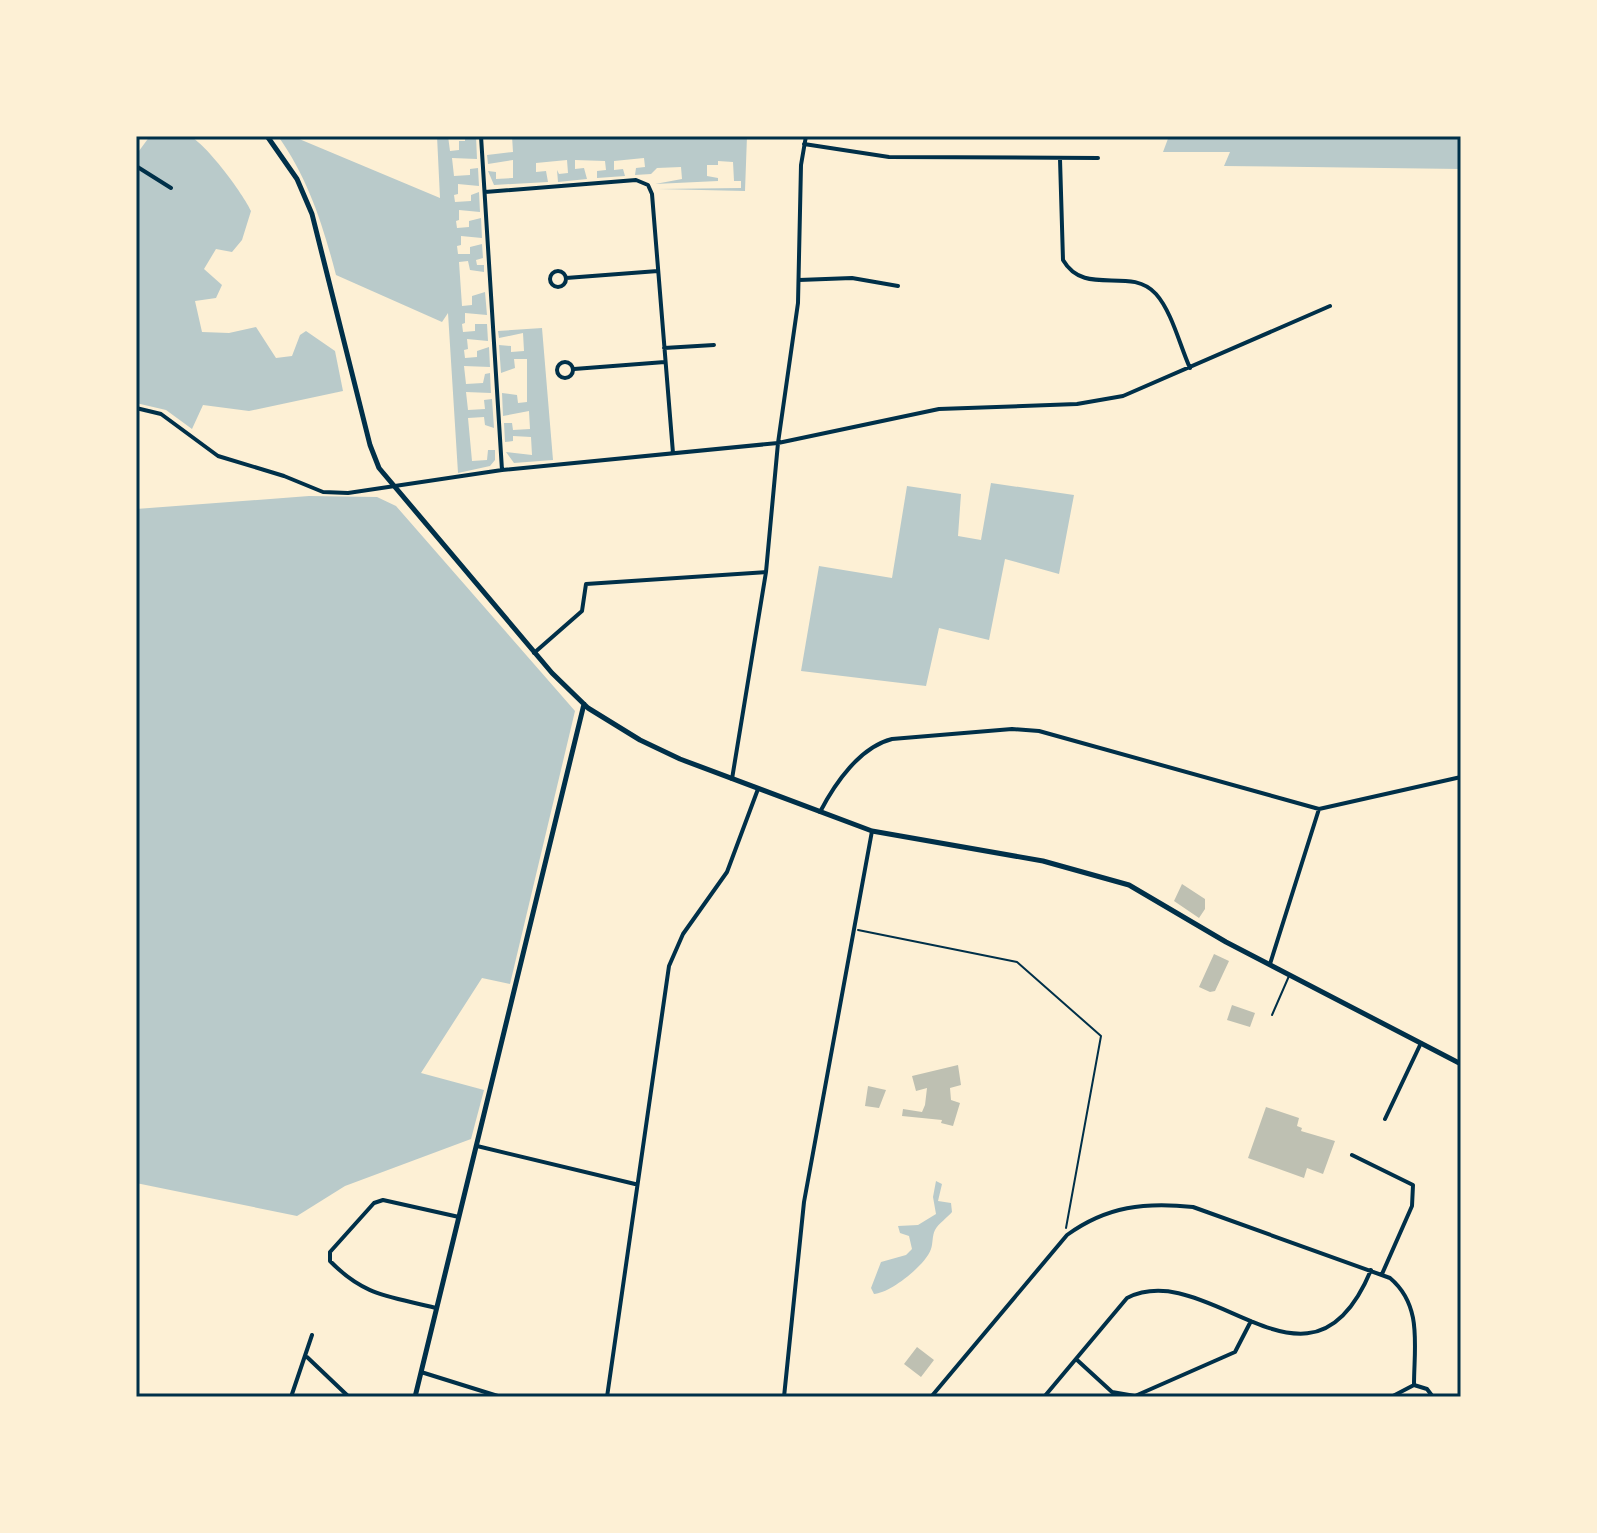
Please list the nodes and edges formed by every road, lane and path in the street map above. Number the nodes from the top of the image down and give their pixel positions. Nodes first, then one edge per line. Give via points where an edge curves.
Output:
1 (267, 136) edge
2 (481, 136) edge
3 (806, 136) edge
4 (804, 144) junction
5 (1098, 158) dead end
6 (1060, 159) junction
7 (136, 166) edge
8 (171, 188) dead end
9 (485, 192) junction
10 (658, 271) junction
11 (566, 278) junction
12 (799, 280) junction
13 (898, 286) dead end
14 (1330, 306) dead end
15 (714, 345) dead end
16 (664, 348) junction
17 (665, 362) junction
18 (1190, 368) junction
19 (574, 369) junction
20 (136, 408) edge
21 (778, 443) junction
22 (673, 453) junction
23 (502, 470) junction
24 (393, 488) junction
25 (766, 572) junction
26 (534, 653) junction
27 (584, 704) junction
28 (1461, 777) edge
29 (732, 779) junction
30 (758, 789) junction
31 (1319, 809) junction
32 (820, 812) junction
33 (872, 831) junction
34 (853, 929) junction
35 (1270, 964) junction
36 (1290, 974) junction
37 (1272, 1015) dead end
38 (1421, 1043) junction
39 (1461, 1064) edge
40 (1385, 1119) dead end
41 (477, 1146) junction
42 (1352, 1155) dead end
43 (635, 1184) junction
44 (459, 1217) junction
45 (1069, 1234) junction
46 (1371, 1270) junction
47 (1382, 1274) junction
48 (437, 1308) junction
49 (1251, 1321) junction
50 (312, 1335) dead end
51 (306, 1357) junction
52 (1076, 1359) junction
53 (421, 1372) junction
54 (1414, 1385) junction
55 (291, 1397) edge
56 (349, 1397) edge
57 (415, 1397) edge
58 (501, 1397) edge
59 (607, 1397) edge
60 (784, 1397) edge
61 (931, 1397) edge
62 (1044, 1397) edge
63 (1391, 1397) edge
64 (1433, 1397) edge

1 - 24 street via 297,179 312,214 370,445
2 - 9 street
3 - 4 street
4 - 6 street via 889,157
4 - 12 street
5 - 6 street
6 - 18 street via 1063,260 1071,273 1087,281 1146,286 1157,295
7 - 8 street
9 - 10 street via 641,181 652,194
9 - 23 street
10 - 11 street
10 - 16 street
11 - 11 street via 556,271 550,279 557,287
12 - 13 street via 861,279
12 - 21 street
14 - 18 street
15 - 16 street
16 - 17 street
17 - 19 street
17 - 22 street
18 - 21 street via 1123,396 1077,404 939,409
19 - 19 street via 564,362 557,370 567,378
20 - 24 street via 161,414 214,455 319,491
21 - 22 street
21 - 25 street
22 - 23 street
23 - 24 street
24 - 26 street
25 - 26 street via 586,584 582,611
25 - 29 street
26 - 27 street
27 - 29 street via 651,746
27 - 41 street
28 - 31 street
29 - 30 street
30 - 32 street
30 - 43 street via 727,872 683,934 669,966
31 - 32 street via 1039,731 1012,729 874,745
31 - 35 street
32 - 33 street
33 - 34 street
33 - 35 street via 1115,879
34 - 45 path via 1017,962 1101,1036 1066,1224
34 - 60 street via 804,1202
35 - 36 street
36 - 37 lane
36 - 38 street
38 - 39 street
38 - 40 street
41 - 43 street
41 - 44 street
42 - 47 street via 1414,1188 1412,1206
43 - 59 street
44 - 48 street
44 - 48 street via 383,1200 374,1203 330,1252 330,1261 362,1289
45 - 46 street via 1092,1217 1129,1205 1178,1205
45 - 61 street
46 - 47 street
46 - 49 street via 1348,1311 1327,1329 1308,1335
47 - 54 street via 1403,1288 1410,1300 1415,1318
48 - 53 street
49 - 52 street via 1160,1288 1143,1290 1127,1298
49 - 52 street via 1235,1352 1135,1396 1112,1392
50 - 51 street
51 - 55 street
51 - 56 street
52 - 62 street
53 - 57 street
53 - 58 street
54 - 63 street
54 - 64 street

